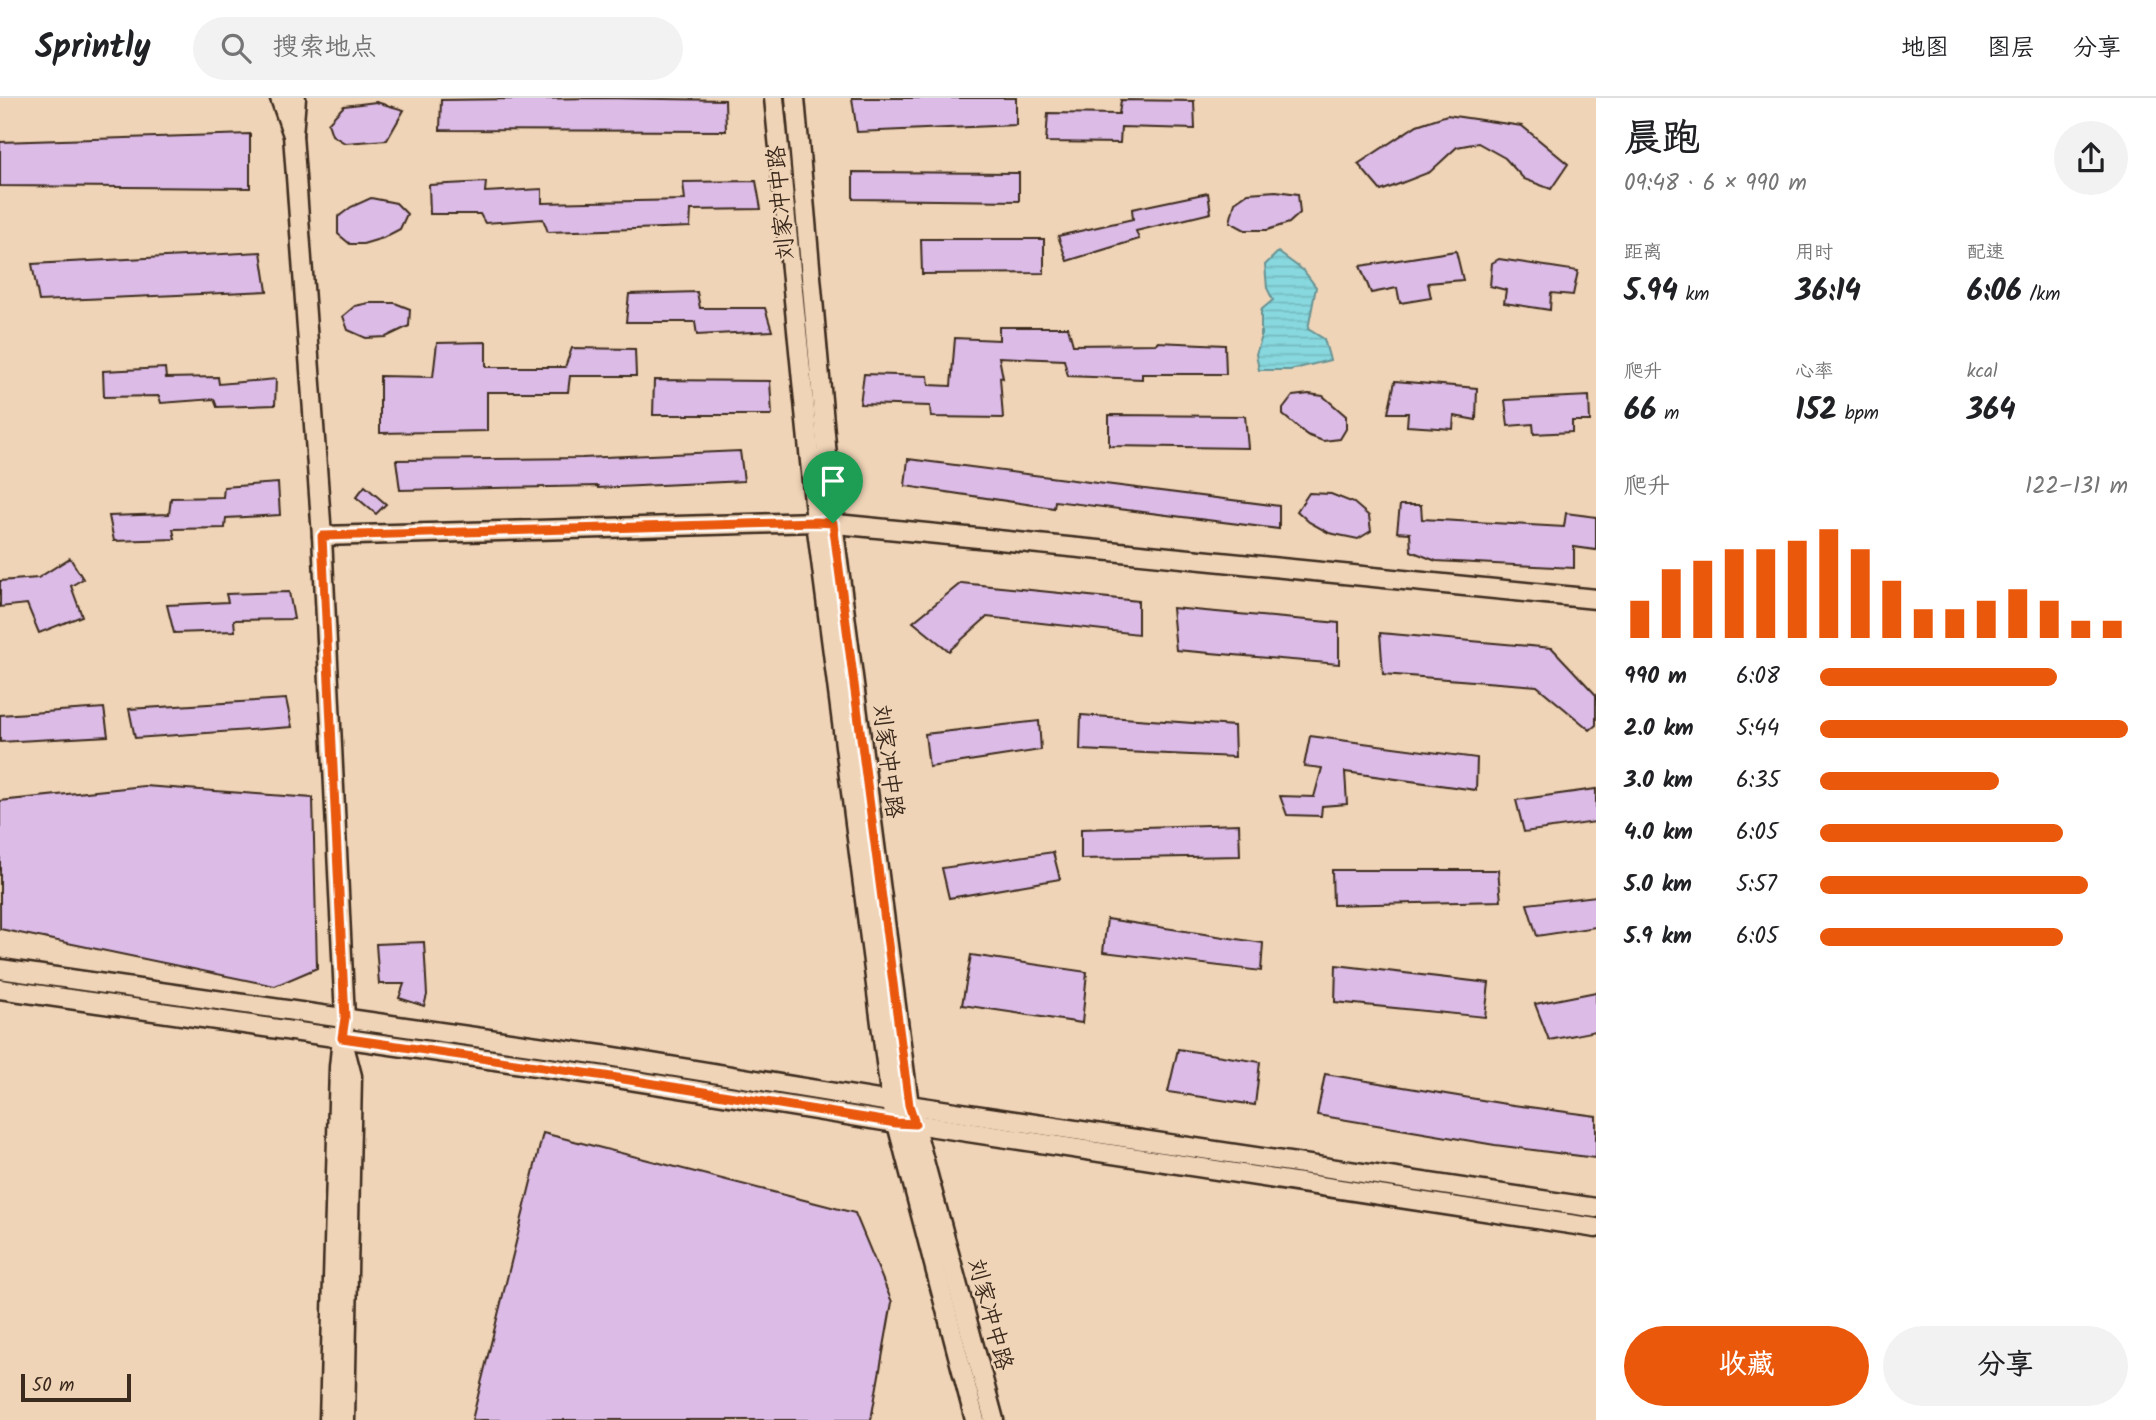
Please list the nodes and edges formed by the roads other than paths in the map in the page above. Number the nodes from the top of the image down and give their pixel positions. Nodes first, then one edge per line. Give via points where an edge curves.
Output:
1 (280, 98) edge
2 (296, 98) edge
3 (774, 98) edge
4 (795, 98) edge
5 (293, 135) junction
6 (825, 522) junction
7 (322, 536) junction
8 (1596, 599) edge
9 (0, 969) edge
10 (0, 989) edge
11 (345, 1018) junction
12 (342, 1038) junction
13 (891, 1101) junction
14 (909, 1105) junction
15 (896, 1123) junction
16 (915, 1124) junction
17 (1596, 1208) edge
18 (1596, 1227) edge
19 (330, 1420) edge
20 (345, 1420) edge
21 (975, 1420) edge
22 (994, 1420) edge

1 - 5 main road
2 - 5 main road
3 - 6 main road, 刘家冲中路
4 - 6 main road, 刘家冲中路
5 - 7 main road
6 - 7 main road
6 - 8 main road
6 - 13 main road, 刘家冲中路
6 - 14 main road, 刘家冲中路
7 - 11 main road
9 - 11 main road
10 - 12 main road
11 - 12 main road
11 - 13 main road
12 - 15 main road
12 - 19 main road
12 - 20 main road via 352,1076
13 - 14 main road
13 - 15 main road, 刘家冲中路
14 - 16 main road, 刘家冲中路
14 - 17 main road
15 - 16 main road
15 - 21 main road, 刘家冲中路
16 - 18 main road
16 - 22 main road, 刘家冲中路

